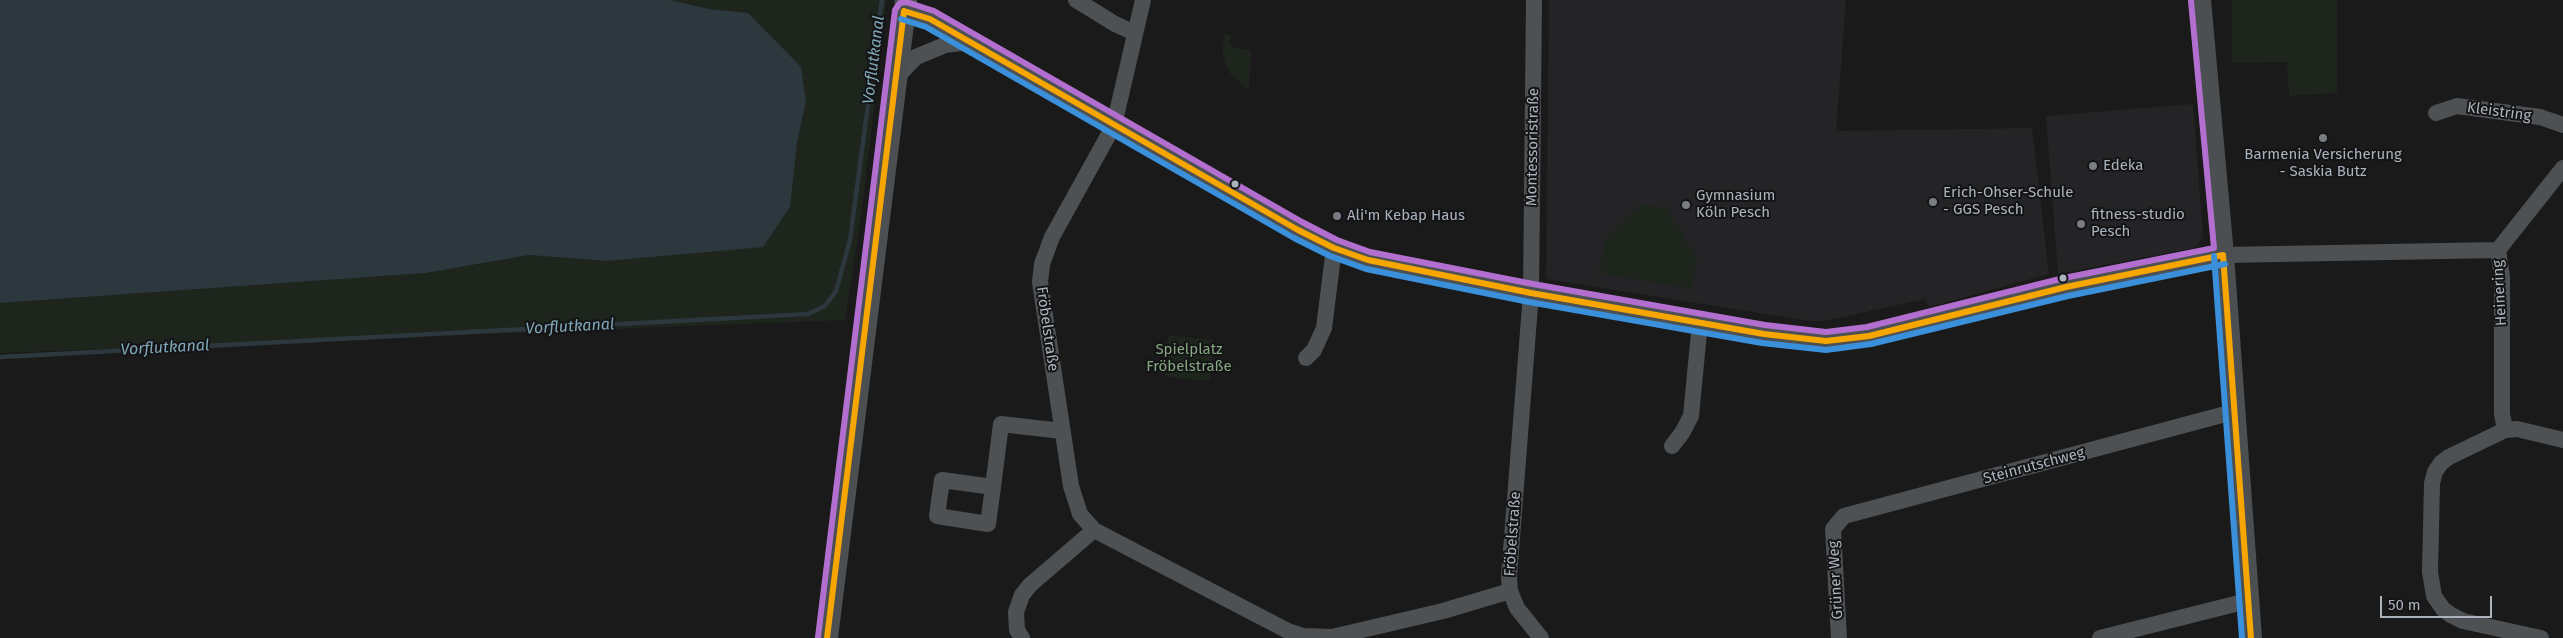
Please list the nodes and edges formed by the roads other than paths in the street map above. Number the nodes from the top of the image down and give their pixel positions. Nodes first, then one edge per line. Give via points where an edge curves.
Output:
1 (1076, 0) edge
2 (1143, 0) edge
3 (1534, 0) edge
4 (2200, 0) edge
5 (905, 5) edge
6 (1135, 33) junction
7 (970, 42) junction
8 (896, 78) junction
9 (2436, 113) dead end
10 (1114, 125) junction
11 (2563, 125) edge
12 (2563, 168) edge
13 (1334, 248) junction
14 (2498, 250) junction
15 (2223, 255) junction
16 (1531, 293) junction
17 (1700, 322) junction
18 (1306, 358) dead end
19 (2233, 412) junction
20 (2505, 430) junction
21 (1062, 431) junction
22 (2563, 440) edge
23 (1672, 446) dead end
24 (993, 487) dead end
25 (1837, 522) joint
26 (1094, 530) junction
27 (1510, 592) junction
28 (2247, 601) junction
29 (1303, 637) edge
30 (828, 638) edge
31 (1022, 638) edge
32 (1541, 638) edge
33 (1839, 638) edge
34 (2100, 638) edge
35 (2251, 638) edge
36 (2541, 638) edge

1 - 6 street
2 - 6 street
3 - 16 street, Montessoristraße
4 - 15 street
5 - 7 street, Heinering
5 - 8 street
6 - 10 street
7 - 8 street via 945,45 916,57
7 - 10 street, Heinering
8 - 30 street
9 - 11 street, Kleistring via 2457,106 2540,117
10 - 13 street, Heinering
10 - 21 street, Fröbelstraße via 1052,237 1042,264 1043,311
12 - 14 street
13 - 16 street, Heinering via 1368,260
13 - 18 street via 1324,328
14 - 15 street, Heinering
14 - 20 street, Heinering via 2502,277 2502,414
15 - 17 street, Heinering via 2142,270 1840,341 1790,338
15 - 19 street
16 - 17 street, Heinering
16 - 27 street, Fröbelstraße
17 - 23 street via 1691,416
19 - 25 street, Steinrutschweg via 1844,516
19 - 28 street
20 - 22 street via 2516,429
20 - 36 street via 2449,457 2435,472 2432,483 2431,580 2434,596 2451,615 2463,621
21 - 24 street via 1001,424
21 - 26 street, Fröbelstraße via 1074,496 1080,514
25 - 33 street, Grüner Weg via 1833,530
26 - 29 street, Fröbelstraße
26 - 31 street via 1022,595 1016,612 1017,630
27 - 29 street, Fröbelstraße via 1332,637
27 - 32 street via 1517,608
28 - 34 street
28 - 35 street

